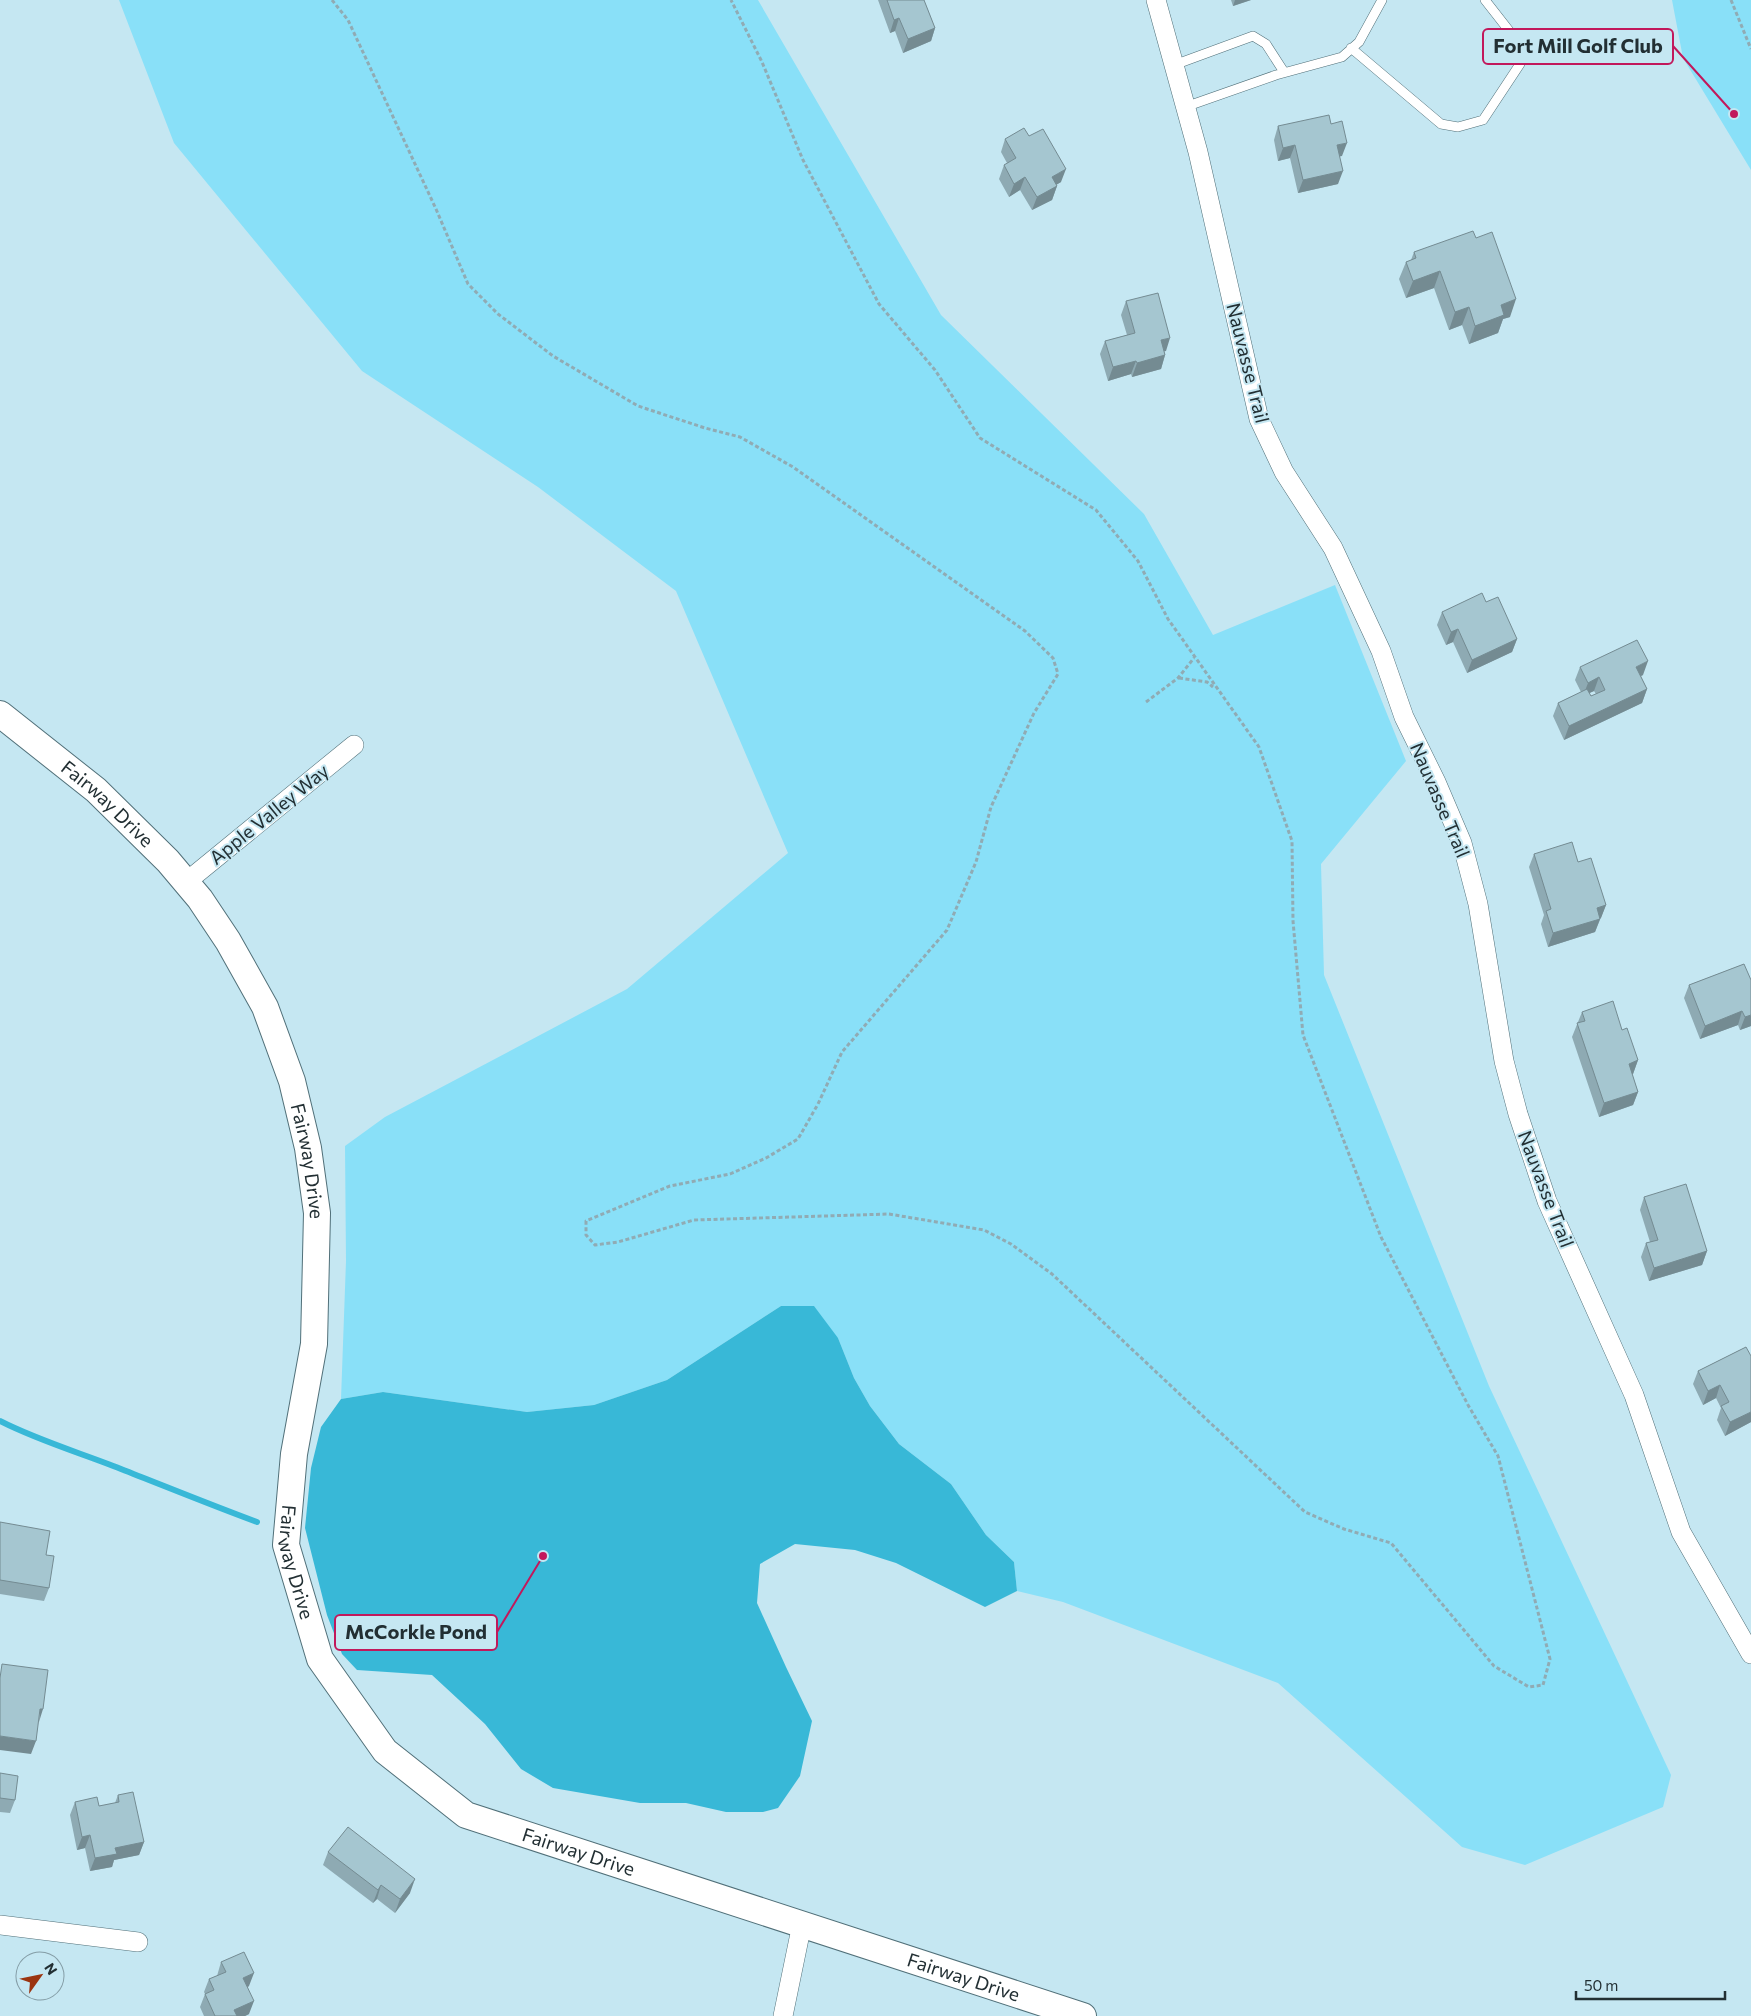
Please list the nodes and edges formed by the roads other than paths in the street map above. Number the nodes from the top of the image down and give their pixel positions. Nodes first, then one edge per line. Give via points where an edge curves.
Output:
1 (1156, 0) edge
2 (1382, 0) edge
3 (1485, 0) edge
4 (1351, 48) junction
5 (1174, 65) junction
6 (1284, 72) junction
7 (1185, 107) junction
8 (0, 714) edge
9 (354, 745) dead end
10 (185, 883) junction
11 (1751, 1654) edge
12 (802, 1924) junction
13 (0, 1925) edge
14 (138, 1942) dead end
15 (782, 2016) edge
16 (1083, 2016) edge

1 - 5 street, Nauvasse Trail
2 - 4 lane via 1359,42
3 - 4 lane via 1514,38 1520,64 1483,120 1458,127 1440,124
4 - 6 lane via 1342,56
5 - 6 lane via 1252,36 1266,44
5 - 7 street, Nauvasse Trail
6 - 7 lane
7 - 11 street, Nauvasse Trail via 1259,419 1284,472 1336,554 1381,651 1404,717 1462,843 1478,904 1504,1061 1547,1201 1634,1395 1681,1532
8 - 10 street, Fairway Drive via 96,790 168,861
9 - 10 street, Apple Valley Way
10 - 12 street, Fairway Drive via 200,899 228,941 264,1007 292,1081 308,1148 318,1213 314,1344 294,1454 286,1546 320,1659 385,1751 466,1815
12 - 15 street
12 - 16 street, Fairway Drive
13 - 14 street

